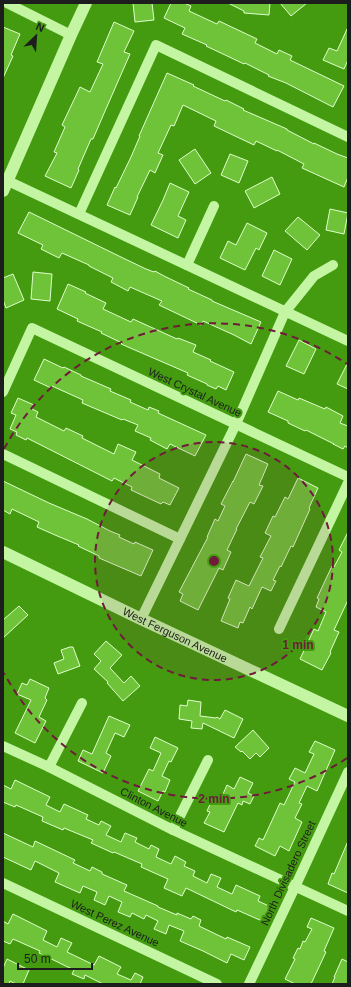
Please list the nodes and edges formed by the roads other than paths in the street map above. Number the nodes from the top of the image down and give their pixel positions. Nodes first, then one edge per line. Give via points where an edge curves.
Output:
1 (7, 3) edge
2 (86, 3) edge
3 (71, 35) junction
4 (347, 133) edge
5 (5, 186) edge
6 (214, 206) dead end
7 (79, 214) junction
8 (187, 265) junction
9 (333, 265) dead end
10 (285, 312) junction
11 (348, 341) edge
12 (3, 392) edge
13 (236, 424) junction
14 (3, 454) edge
15 (348, 477) edge
16 (348, 483) edge
17 (180, 539) junction
18 (3, 552) edge
19 (141, 619) junction
20 (279, 629) dead end
21 (82, 703) dead end
22 (348, 716) edge
23 (3, 746) edge
24 (208, 760) dead end
25 (49, 767) junction
26 (348, 772) edge
27 (173, 830) junction
28 (3, 883) edge
29 (295, 887) junction
30 (348, 911) edge
31 (217, 984) edge
32 (249, 984) edge

1 - 3 street
2 - 3 street
3 - 5 street
4 - 7 street via 156,45
5 - 7 street
6 - 8 street
7 - 8 street
8 - 10 street
9 - 10 street via 314,276
10 - 11 street
10 - 13 street
12 - 13 street, West Crystal Avenue via 32,328
13 - 15 street, West Crystal Avenue
13 - 17 street
14 - 17 street
16 - 20 street
17 - 19 street
18 - 19 street, West Ferguson Avenue
19 - 22 street, West Ferguson Avenue
21 - 25 street
23 - 25 street, Clinton Avenue
24 - 27 street
25 - 27 street, Clinton Avenue
26 - 29 street, North Divisadero Street
27 - 29 street, Clinton Avenue
28 - 31 street, West Perez Avenue
29 - 30 street, Clinton Avenue
29 - 32 street, North Divisadero Street

